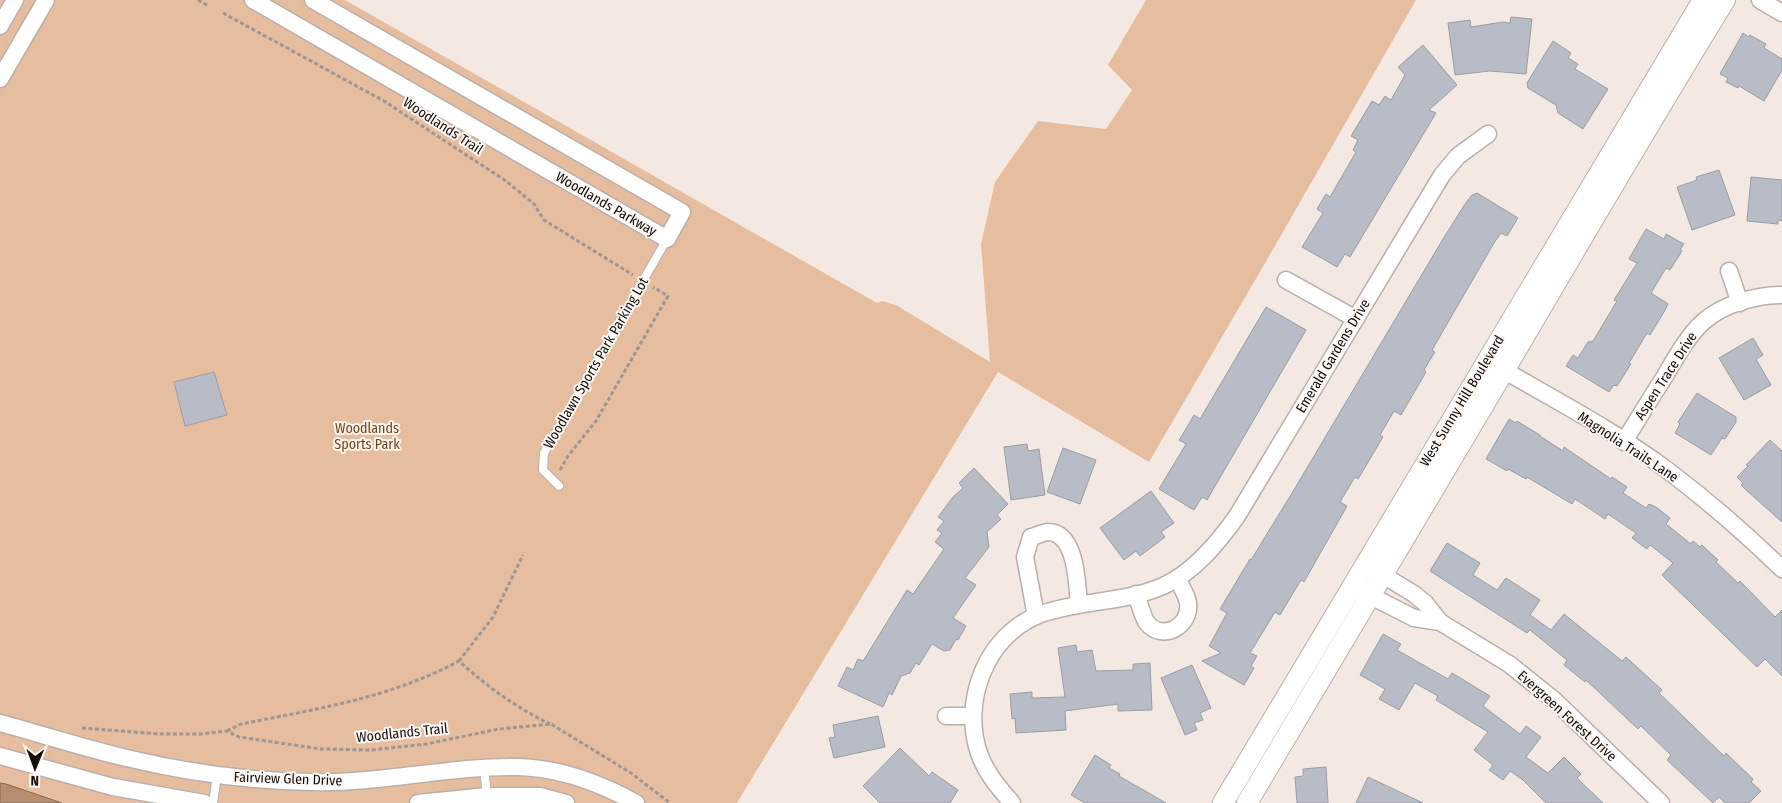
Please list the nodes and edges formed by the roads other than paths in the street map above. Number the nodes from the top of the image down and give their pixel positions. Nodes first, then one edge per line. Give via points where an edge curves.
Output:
1 (15, 0) edge
2 (46, 0) edge
3 (253, 0) edge
4 (313, 0) edge
5 (1703, 0) edge
6 (1725, 0) edge
7 (1760, 0) edge
8 (1782, 13) edge
9 (0, 26) edge
10 (0, 80) edge
11 (1488, 134) dead end
12 (667, 239) junction
13 (1729, 270) dead end
14 (1286, 280) dead end
15 (1782, 295) edge
16 (1740, 303) junction
17 (1356, 319) junction
18 (1486, 360) junction
19 (1504, 371) junction
20 (1624, 442) junction
21 (559, 486) road end
22 (1782, 569) edge
23 (1374, 570) junction
24 (1177, 578) junction
25 (1362, 591) junction
26 (1136, 594) junction
27 (1079, 605) junction
28 (1036, 616) junction
29 (1440, 622) junction
30 (946, 716) dead end
31 (972, 716) junction
32 (0, 723) edge
33 (0, 756) edge
34 (484, 768) junction
35 (217, 774) junction
36 (487, 799) edge
37 (204, 803) edge
38 (213, 803) edge
39 (418, 803) edge
40 (566, 803) edge
41 (636, 803) edge
42 (1012, 803) edge
43 (1223, 803) edge
44 (1247, 803) edge
45 (1661, 803) edge

1 - 9 street
2 - 10 street
3 - 12 street, Woodlands Parkway
4 - 12 street, Woodlands Parkway via 682,212
5 - 18 street, West Sunny Hill Boulevard
6 - 19 street, West Sunny Hill Boulevard
7 - 8 street
11 - 17 street, Emerald Gardens Drive via 1458,156 1442,175
12 - 21 lane, Woodlawn Sports Park Parking Lot via 544,452 543,470
13 - 16 street
14 - 17 street
15 - 16 street, Aspen Trace Drive
16 - 20 street, Aspen Trace Drive via 1720,311 1692,334
17 - 24 street, Emerald Gardens Drive via 1227,530 1198,562
18 - 19 street, Magnolia Trails Lane
18 - 23 street, West Sunny Hill Boulevard
19 - 20 street, Magnolia Trails Lane
19 - 23 street, West Sunny Hill Boulevard
20 - 22 street, Magnolia Trails Lane via 1666,470
23 - 25 street, West Sunny Hill Boulevard
23 - 29 street, Evergreen Forest Drive via 1414,594
24 - 26 street, Emerald Gardens Drive
24 - 26 street via 1188,602 1187,617 1170,632 1156,630 1146,623
25 - 29 street, Evergreen Forest Drive via 1414,618
25 - 43 street, West Sunny Hill Boulevard
25 - 44 street, West Sunny Hill Boulevard
26 - 27 street, Emerald Gardens Drive
27 - 28 street, Emerald Gardens Drive
27 - 28 street via 1074,562 1069,549 1060,536 1047,532 1032,537 1025,557
28 - 31 street, Emerald Gardens Drive via 1023,622 994,650 976,689
29 - 45 street, Evergreen Forest Drive via 1509,664 1554,700
30 - 31 street
31 - 42 street, Emerald Gardens Drive via 975,740 986,771
32 - 35 street, Fairview Glen Drive via 132,759
33 - 37 street via 113,787
34 - 35 street, Fairview Glen Drive via 312,782
34 - 36 lane
34 - 41 street, Fairview Glen Drive via 547,770 581,778
35 - 38 lane
36 - 39 street
36 - 40 street via 540,796

